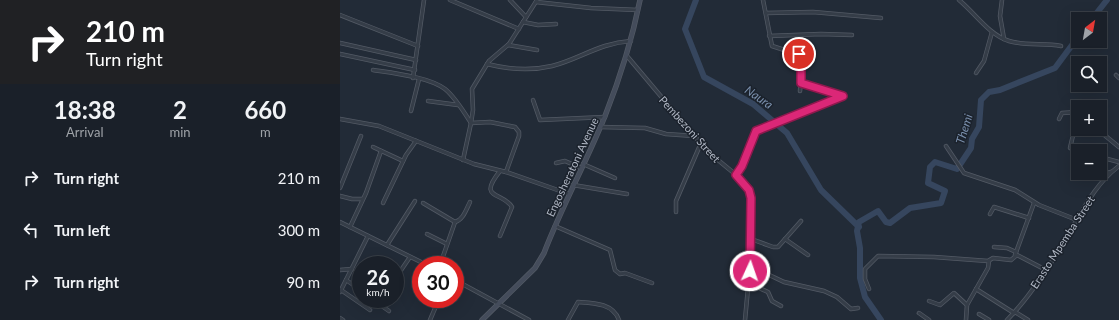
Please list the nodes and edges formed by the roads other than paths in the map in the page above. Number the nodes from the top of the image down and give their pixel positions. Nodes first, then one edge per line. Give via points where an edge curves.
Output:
1 (424, 0) edge
2 (450, 0) edge
3 (510, 0) edge
4 (640, 0) edge
5 (763, 0) edge
6 (959, 0) edge
7 (1002, 0) edge
8 (536, 1) edge
9 (638, 10) junction
10 (766, 13) junction
11 (340, 15) edge
12 (526, 17) junction
13 (881, 18) dead end
14 (523, 22) junction
15 (556, 24) dead end
16 (519, 29) junction
17 (992, 32) junction
18 (852, 35) dead end
19 (769, 36) junction
20 (1004, 39) junction
21 (631, 41) junction
22 (340, 43) edge
23 (508, 45) junction
24 (418, 46) junction
25 (1061, 46) dead end
26 (537, 50) dead end
27 (340, 54) edge
28 (627, 56) junction
29 (416, 60) junction
30 (487, 64) junction
31 (373, 70) dead end
32 (415, 70) junction
33 (976, 73) dead end
34 (413, 78) junction
35 (420, 79) junction
36 (801, 83) junction
37 (800, 91) dead end
38 (533, 100) dead end
39 (428, 101) dead end
40 (458, 105) junction
41 (412, 111) dead end
42 (1071, 112) edge
43 (605, 117) junction
44 (340, 119) edge
45 (1059, 119) dead end
46 (472, 123) junction
47 (600, 127) junction
48 (361, 136) dead end
49 (694, 136) junction
50 (1073, 136) edge
51 (1106, 136) edge
52 (416, 141) junction
53 (701, 143) junction
54 (946, 146) dead end
55 (372, 147) dead end
56 (1119, 147) edge
57 (1071, 148) edge
58 (381, 151) junction
59 (1107, 159) edge
60 (463, 160) junction
61 (403, 161) junction
62 (1119, 162) edge
63 (556, 163) dead end
64 (582, 166) junction
65 (1119, 166) edge
66 (500, 171) junction
67 (1113, 171) junction
68 (506, 172) junction
69 (1107, 173) edge
70 (736, 175) junction
71 (615, 178) dead end
72 (573, 186) junction
73 (340, 188) edge
74 (569, 194) junction
75 (627, 194) dead end
76 (340, 196) edge
77 (362, 199) junction
78 (415, 201) dead end
79 (470, 202) dead end
80 (383, 203) dead end
81 (1034, 203) junction
82 (422, 204) dead end
83 (676, 212) dead end
84 (990, 214) dead end
85 (1029, 218) junction
86 (1076, 220) junction
87 (801, 221) dead end
88 (340, 222) edge
89 (455, 222) junction
90 (555, 226) junction
91 (350, 227) junction
92 (427, 234) dead end
93 (368, 236) junction
94 (500, 236) dead end
95 (751, 239) junction
96 (785, 239) junction
97 (447, 244) junction
98 (387, 245) junction
99 (994, 246) dead end
100 (1016, 253) junction
101 (808, 255) dead end
102 (359, 256) edge
103 (443, 256) edge
104 (410, 257) joint
105 (989, 261) junction
106 (404, 266) edge
107 (340, 270) edge
108 (352, 270) joint
109 (1046, 270) junction
110 (346, 280) junction
111 (652, 283) dead end
112 (352, 284) edge
113 (464, 285) edge
114 (750, 285) junction
115 (976, 288) junction
116 (341, 289) edge
117 (869, 289) dead end
118 (929, 301) dead end
119 (499, 305) junction
120 (967, 305) junction
121 (781, 306) dead end
122 (384, 308) edge
123 (435, 308) edge
124 (858, 308) dead end
125 (370, 310) dead end
126 (389, 311) dead end
127 (919, 313) dead end
128 (1014, 313) junction
129 (979, 314) dead end
130 (340, 318) edge
131 (343, 320) edge
132 (430, 320) edge
133 (482, 320) edge
134 (529, 320) edge
135 (568, 320) edge
136 (619, 320) edge
137 (745, 320) edge
138 (929, 320) edge
139 (966, 320) edge
140 (989, 320) edge
141 (1007, 320) edge
142 (1028, 320) edge

1 - 24 street
2 - 16 street
3 - 12 street
4 - 9 street, Engosheratoni Avenue
5 - 10 street
6 - 17 street
7 - 20 street via 1000,16
8 - 9 street via 595,9
8 - 12 street
9 - 21 street, Engosheratoni Avenue
10 - 13 street via 813,12
10 - 19 street
11 - 24 street
12 - 14 street
14 - 15 street via 538,25
14 - 16 street
16 - 23 street
17 - 20 street
17 - 33 street via 984,61
18 - 19 street
19 - 36 street via 774,47 800,55
20 - 25 street via 1017,43
21 - 28 street, Engosheratoni Avenue
21 - 30 street via 600,46 546,67 519,68
22 - 29 street
23 - 26 street
23 - 30 street
24 - 29 street
27 - 32 street
28 - 43 street, Engosheratoni Avenue
28 - 49 street, Pembezoni Street
29 - 32 street
30 - 46 street via 472,89
31 - 34 street
32 - 34 street
34 - 35 street
35 - 40 street via 438,84
35 - 41 street
36 - 37 street
36 - 70 street via 843,96 756,131
38 - 43 street via 540,120
39 - 40 street
40 - 46 street
42 - 45 street via 1062,113
43 - 47 street, Engosheratoni Avenue
44 - 52 street via 379,126
46 - 60 street
46 - 68 street via 508,124 518,130 519,136
47 - 49 street via 645,128 666,134
47 - 64 street, Engosheratoni Avenue
48 - 73 street
49 - 53 street, Pembezoni Street
50 - 57 street
51 - 56 street
52 - 60 street
52 - 61 street
53 - 70 street, Pembezoni Street
53 - 83 street via 676,202
54 - 81 street via 964,173 1015,190
55 - 58 street
58 - 61 street
58 - 77 street
59 - 62 street
60 - 66 street
61 - 80 street
63 - 64 street via 564,161
64 - 71 street
64 - 72 street, Engosheratoni Avenue
65 - 67 street, Erasto Mpemba Street
66 - 68 street
66 - 94 street via 491,184 491,190 512,207
67 - 69 street
67 - 86 street, Erasto Mpemba Street via 1094,192
68 - 74 street
70 - 95 street, Pembezoni Street via 749,190 751,198
72 - 74 street, Engosheratoni Avenue
72 - 75 street
74 - 90 street, Engosheratoni Avenue
76 - 77 street
77 - 91 street
78 - 98 street
79 - 89 street via 465,213 458,222
81 - 85 street
81 - 86 street
82 - 89 street
84 - 85 street via 994,207
85 - 100 street
86 - 109 street, Erasto Mpemba Street
87 - 96 street
88 - 91 street
89 - 97 street
90 - 111 street via 610,250 615,270 620,274 625,273
90 - 119 street, Engosheratoni Avenue via 535,268
91 - 93 street
92 - 97 street
93 - 98 street
93 - 102 street
95 - 96 street via 776,248
95 - 114 street, Pembezoni Street
96 - 101 street
97 - 103 street
98 - 104 street
99 - 100 street via 1007,248
100 - 105 street via 1011,260 993,258
100 - 109 street
104 - 106 street
105 - 115 street via 988,268
105 - 117 street via 878,256 865,269
107 - 108 street
108 - 110 street
109 - 128 street, Erasto Mpemba Street
110 - 112 street
110 - 116 street
113 - 119 street
114 - 121 street via 768,292 772,301
114 - 124 street via 756,274 765,273 784,282 824,291 837,297 851,309
114 - 137 street, Pembezoni Street
115 - 120 street
115 - 128 street
116 - 125 street
118 - 120 street via 940,305 954,293
119 - 133 street, Engosheratoni Avenue
119 - 134 street
120 - 139 street
122 - 126 street
123 - 132 street
127 - 138 street
128 - 141 street, Erasto Mpemba Street
128 - 142 street
129 - 140 street
130 - 131 street
135 - 136 street via 578,302 614,310

